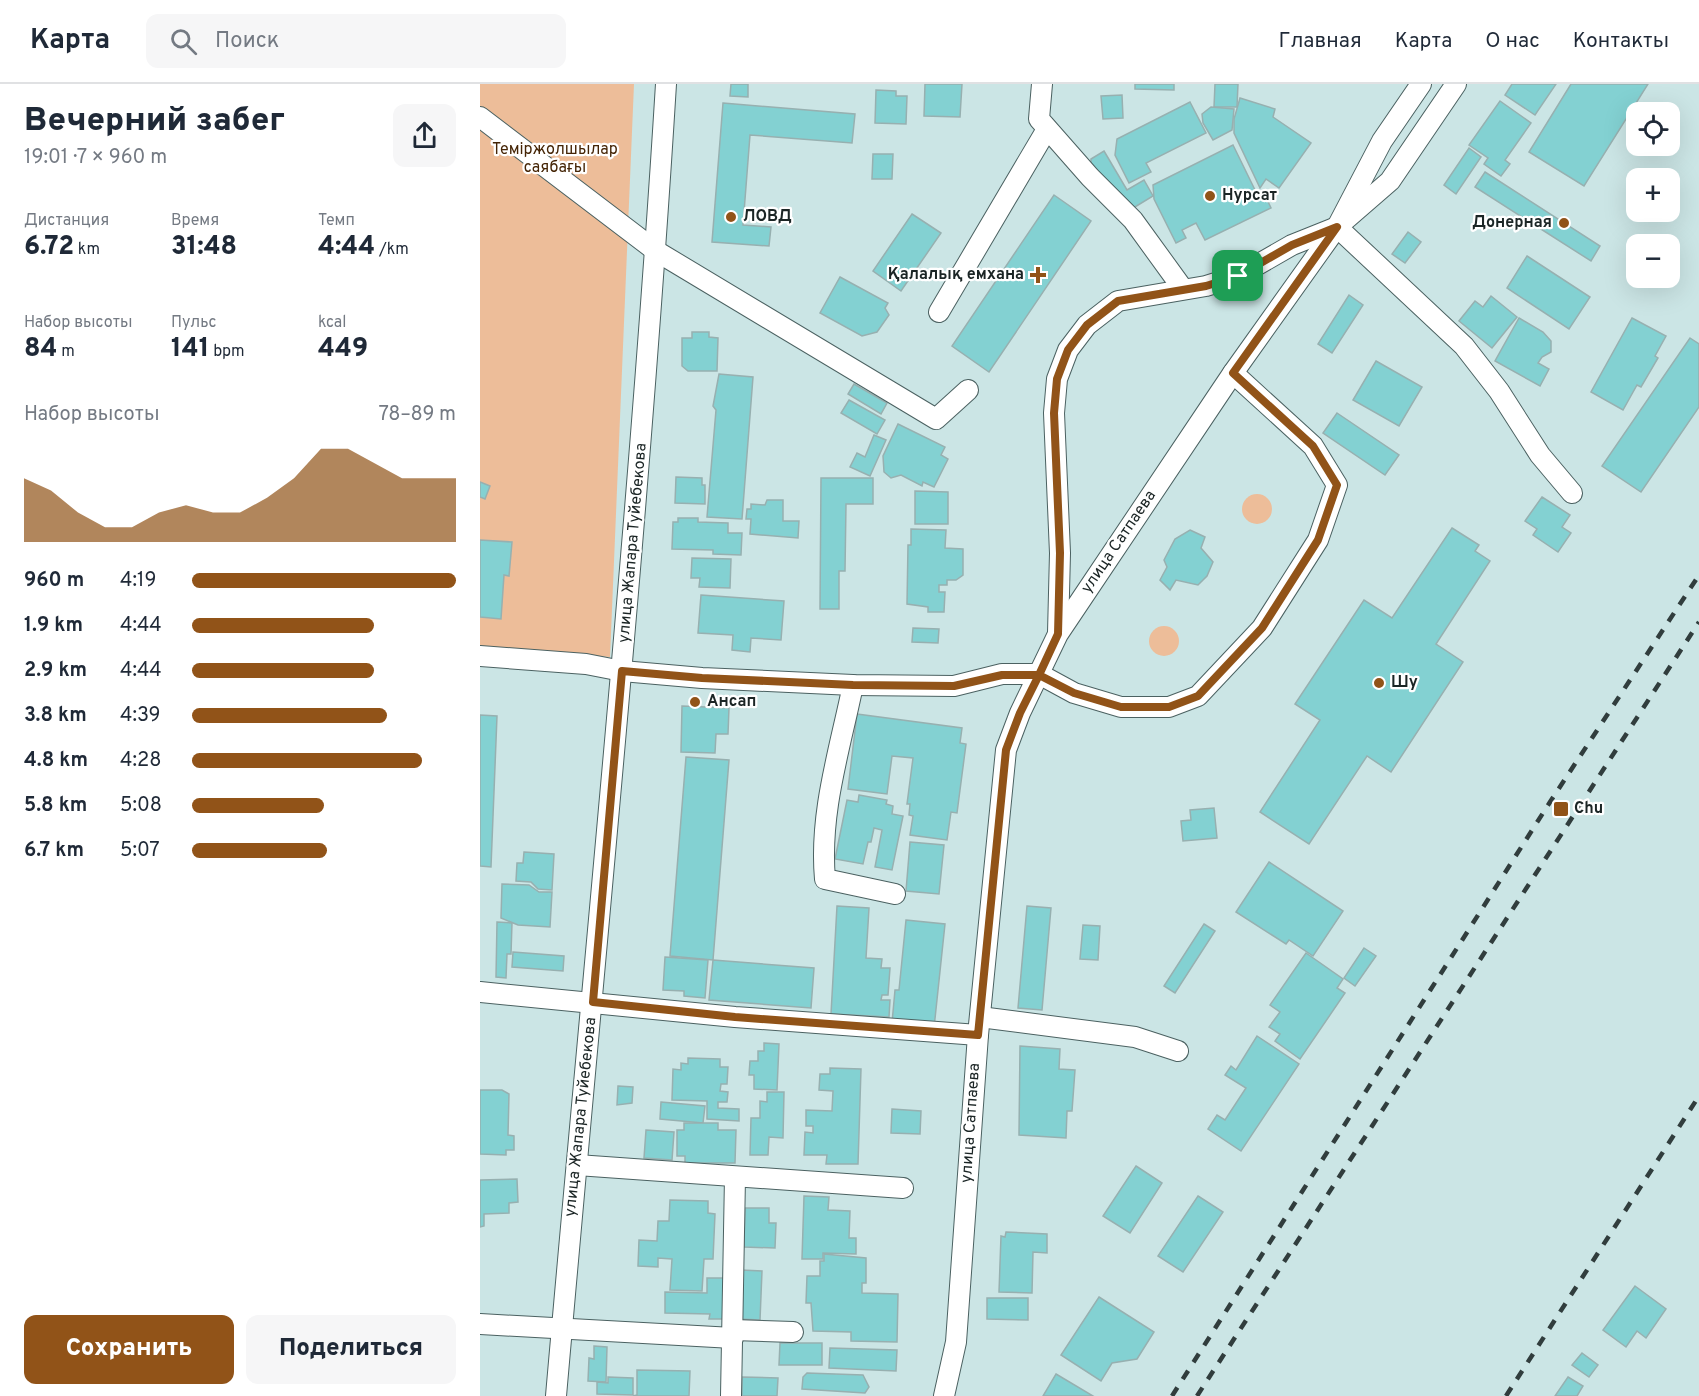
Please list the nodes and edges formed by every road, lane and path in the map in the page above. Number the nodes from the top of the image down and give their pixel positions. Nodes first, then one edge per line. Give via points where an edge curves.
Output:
1 (666, 84) edge
2 (1042, 84) edge
3 (1421, 84) edge
4 (1456, 84) edge
5 (480, 117) edge
6 (1047, 129) junction
7 (1337, 227) junction
8 (656, 251) junction
9 (1183, 289) junction
10 (939, 312) dead end
11 (1233, 373) junction
12 (968, 390) dead end
13 (1572, 493) dead end
14 (1058, 634) junction
15 (480, 656) edge
16 (622, 671) junction
17 (1039, 675) junction
18 (853, 685) junction
19 (895, 894) dead end
20 (480, 992) edge
21 (593, 1002) junction
22 (979, 1026) junction
23 (1178, 1052) dead end
24 (577, 1165) junction
25 (735, 1177) junction
26 (903, 1188) dead end
27 (480, 1324) edge
28 (561, 1327) junction
29 (793, 1332) dead end
30 (733, 1334) junction
31 (556, 1396) edge
32 (732, 1396) edge
33 (944, 1396) edge

1 - 8 street, улица Жапара Туйебекова
2 - 6 street via 1039,119
3 - 7 street, улица Сатпаева via 1382,141
4 - 7 street, улица Сатпаева via 1390,181
5 - 8 street
6 - 9 street via 1133,220
6 - 10 street
7 - 9 street via 1292,245 1238,276
7 - 11 street, улица Сатпаева
7 - 13 street via 1464,346 1540,455
8 - 12 street via 936,419
8 - 16 street, улица Жапара Туйебекова
9 - 14 street via 1118,301 1087,325 1068,350 1057,379 1054,413 1060,553
11 - 14 street, улица Сатпаева
11 - 17 street via 1313,446 1337,485 1318,540 1262,628 1198,696 1169,707 1121,707 1074,693
14 - 17 street, улица Сатпаева
15 - 16 street via 586,664
16 - 18 street
16 - 21 street, улица Жапара Туйебекова
17 - 18 street via 1002,675 954,686
17 - 22 street, улица Сатпаева via 1006,750
18 - 19 street via 825,812 825,879
20 - 21 street
21 - 22 street via 735,1017
21 - 24 street, улица Жапара Туйебекова
22 - 23 street via 1135,1037
22 - 33 street, улица Сатпаева via 956,1342
24 - 25 street
24 - 28 street, улица Жапара Туйебекова
25 - 26 street
25 - 30 street
27 - 28 street
28 - 30 street
28 - 31 street, улица Жапара Туйебекова
29 - 30 street
30 - 32 street

